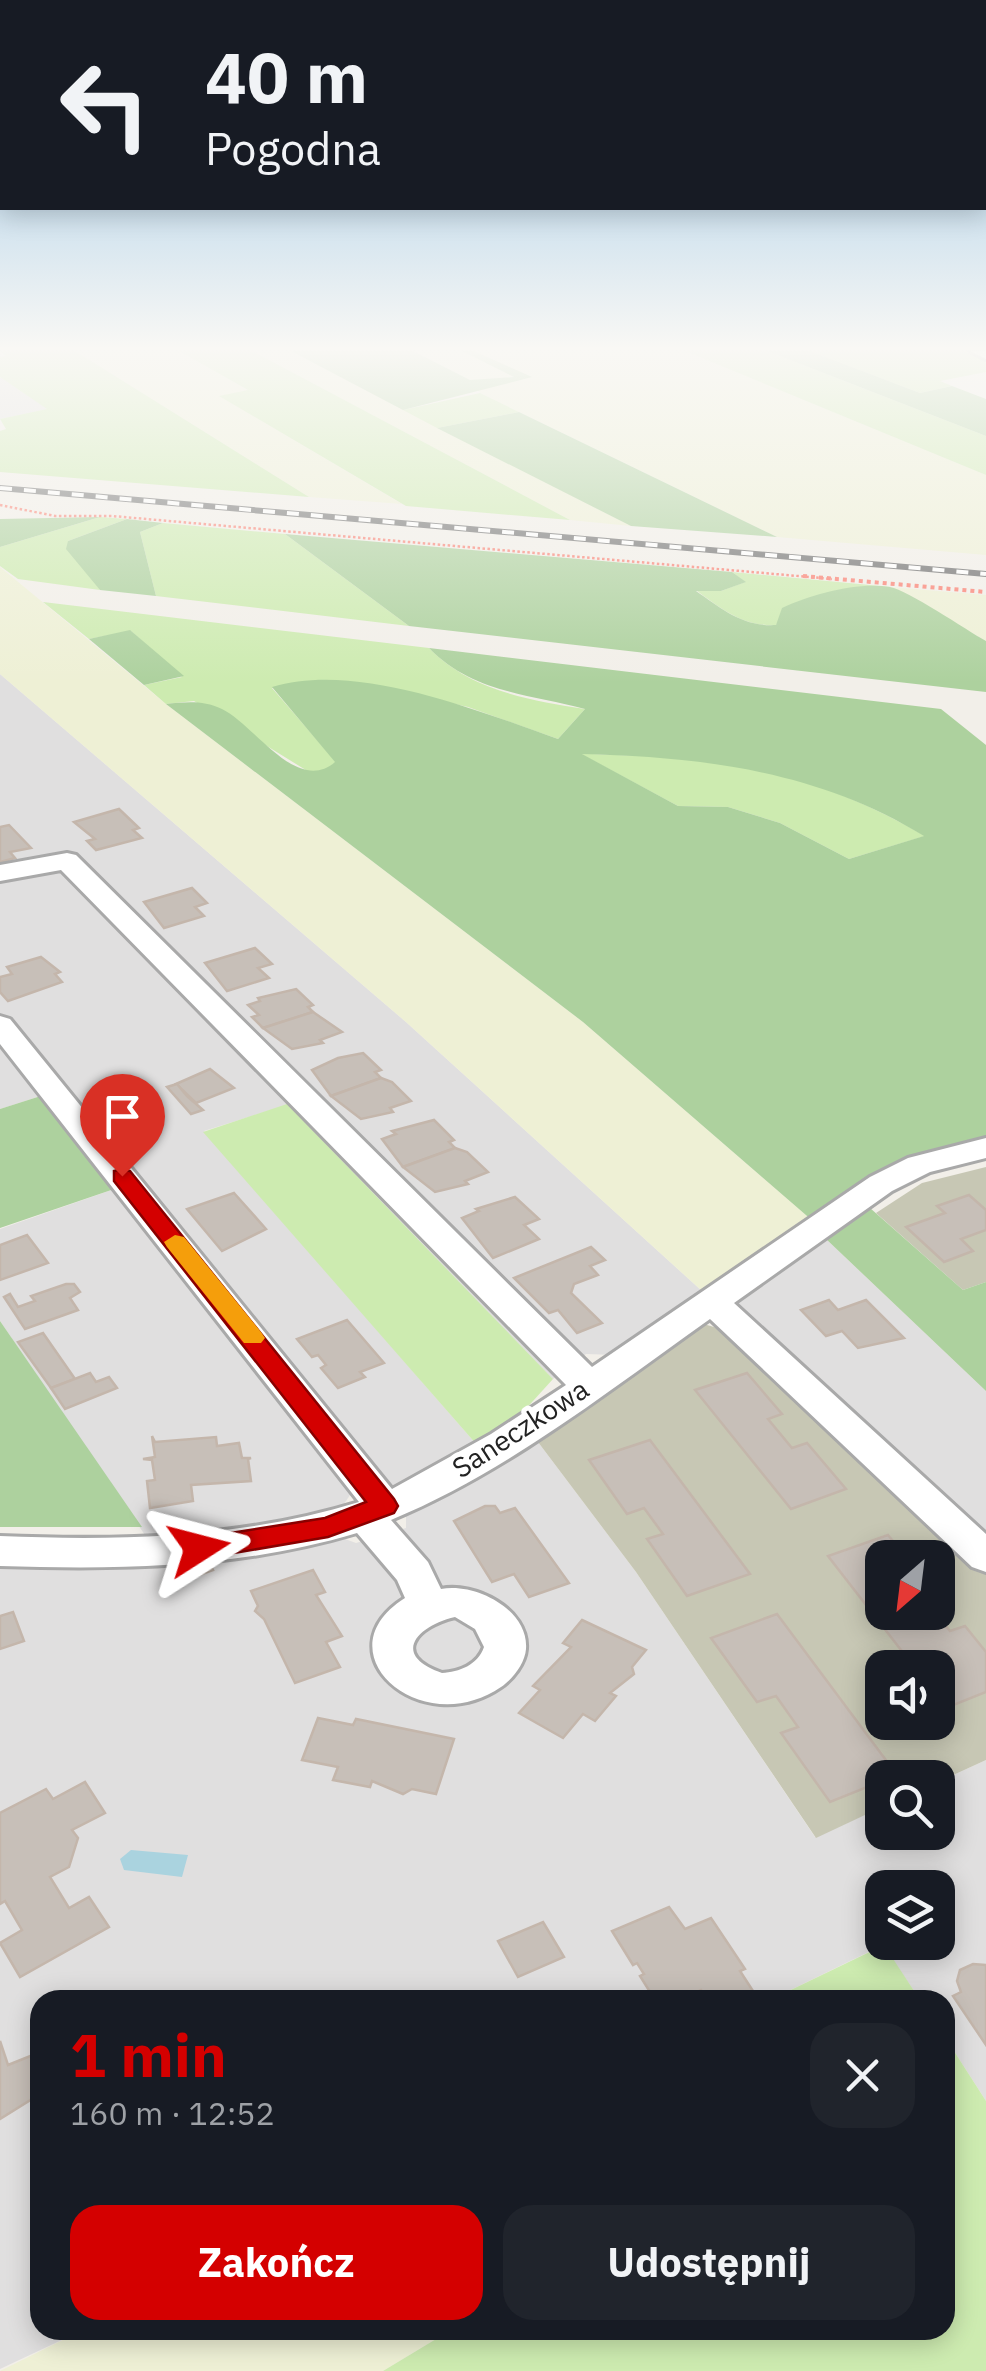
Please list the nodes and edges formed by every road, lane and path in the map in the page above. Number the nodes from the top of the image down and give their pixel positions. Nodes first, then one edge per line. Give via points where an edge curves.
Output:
1 (0, 505) edge
2 (986, 592) edge
3 (0, 874) edge
4 (0, 1026) edge
5 (986, 1148) edge
6 (710, 1300) junction
7 (588, 1385) junction
8 (374, 1510) junction
9 (0, 1551) edge
10 (986, 1557) edge
11 (428, 1603) dead end

1 - 2 path via 56,516
3 - 7 street via 67,862
4 - 8 street
5 - 6 street, Saneczkowa via 920,1165 882,1184
6 - 7 street, Saneczkowa
6 - 10 street
7 - 8 street, Saneczkowa via 484,1456
8 - 9 street, Saneczkowa via 328,1527 199,1548 108,1556
8 - 11 street

